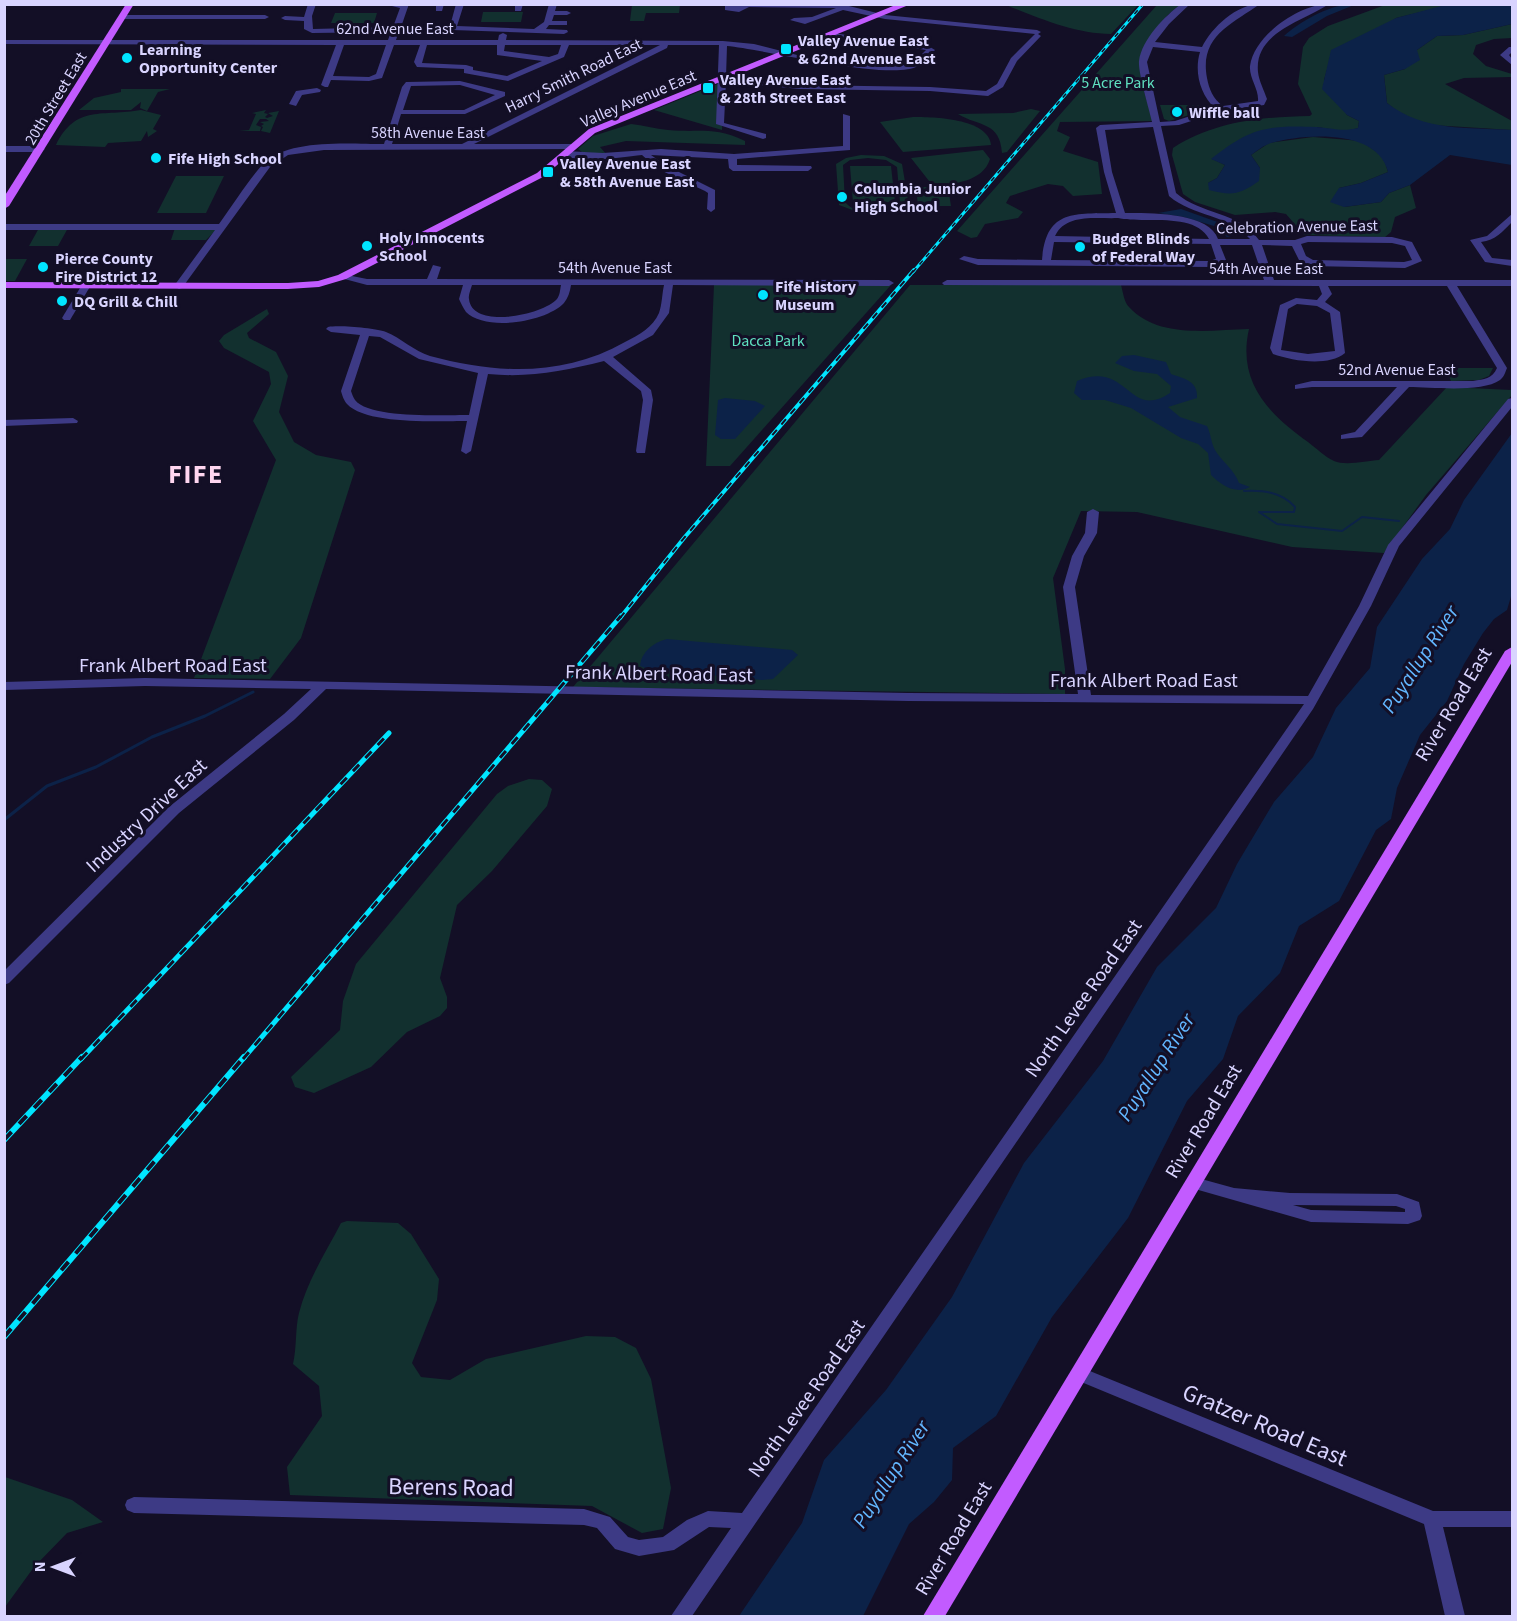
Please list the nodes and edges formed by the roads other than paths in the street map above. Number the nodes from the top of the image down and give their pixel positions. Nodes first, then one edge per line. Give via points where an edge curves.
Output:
1 (130, 4) edge
2 (312, 4) edge
3 (334, 4) edge
4 (368, 4) edge
5 (387, 4) edge
6 (460, 4) edge
7 (907, 4) edge
8 (1187, 4) edge
9 (1257, 4) edge
10 (1326, 4) edge
11 (748, 5) edge
12 (847, 6) edge
13 (403, 10) edge
14 (549, 12) edge
15 (567, 13) dead end
16 (286, 16) dead end
17 (878, 16) junction
18 (122, 17) junction
19 (265, 17) dead end
20 (308, 17) junction
21 (535, 19) dead end
22 (386, 20) dead end
23 (564, 22) dead end
24 (413, 24) dead end
25 (397, 25) junction
26 (453, 28) junction
27 (791, 29) dead end
28 (534, 31) junction
29 (564, 32) dead end
30 (831, 35) junction
31 (502, 40) junction
32 (4, 42) edge
33 (106, 43) junction
34 (341, 43) junction
35 (390, 43) junction
36 (566, 43) junction
37 (663, 43) junction
38 (723, 43) junction
39 (1150, 44) junction
40 (423, 46) junction
41 (1512, 49) edge
42 (1204, 50) junction
43 (785, 54) junction
44 (550, 60) junction
45 (1509, 61) edge
46 (464, 73) dead end
47 (380, 75) junction
48 (721, 79) junction
49 (460, 83) junction
50 (324, 84) junction
51 (377, 84) dead end
52 (293, 104) dead end
53 (1221, 109) junction
54 (398, 112) junction
55 (843, 120) dead end
56 (1158, 123) junction
57 (763, 136) dead end
58 (387, 147) junction
59 (461, 147) junction
60 (4, 149) edge
61 (41, 149) junction
62 (568, 151) junction
63 (645, 153) junction
64 (784, 155) junction
65 (732, 157) junction
66 (792, 168) junction
67 (808, 168) dead end
68 (4, 206) edge
69 (711, 209) dead end
70 (1122, 217) junction
71 (1512, 217) edge
72 (4, 227) edge
73 (221, 227) junction
74 (1469, 229) dead end
75 (1049, 239) junction
76 (1475, 240) junction
77 (1214, 242) junction
78 (1255, 242) junction
79 (1296, 243) junction
80 (964, 259) dead end
81 (1046, 262) junction
82 (1512, 262) edge
83 (1379, 264) junction
84 (436, 267) dead end
85 (337, 279) junction
86 (432, 282) junction
87 (468, 282) junction
88 (567, 282) junction
89 (669, 282) junction
90 (889, 283) dead end
91 (947, 283) dead end
92 (1270, 283) junction
93 (1322, 283) junction
94 (1386, 284) junction
95 (1451, 284) junction
96 (1512, 284) edge
97 (4, 285) edge
98 (86, 285) junction
99 (178, 286) junction
100 (1319, 303) junction
101 (67, 318) dead end
102 (331, 329) dead end
103 (366, 331) junction
104 (606, 357) junction
105 (483, 372) junction
106 (1406, 384) junction
107 (1299, 387) dead end
108 (1512, 401) edge
109 (472, 418) junction
110 (73, 421) dead end
111 (4, 423) edge
112 (1345, 437) dead end
113 (466, 451) dead end
114 (641, 451) dead end
115 (1093, 512) dead end
116 (1512, 651) edge
117 (4, 686) edge
118 (322, 686) junction
119 (1085, 699) junction
120 (1312, 700) junction
121 (4, 980) edge
122 (1194, 1183) junction
123 (1235, 1194) junction
124 (1080, 1374) junction
125 (134, 1505) dead end
126 (1432, 1519) junction
127 (1512, 1519) edge
128 (747, 1521) junction
129 (681, 1617) edge
130 (934, 1617) edge
131 (1455, 1617) edge

1 - 18 main road, 20th Street East
2 - 20 street
3 - 4 street
5 - 13 street
6 - 26 street
7 - 17 main road, Valley Avenue East
8 - 39 street via 1167,20
9 - 42 street via 1225,22
10 - 53 street via 1290,22 1262,46 1254,65 1262,103
11 - 12 street
12 - 17 street
12 - 27 street via 814,19 795,19 798,22
13 - 25 street
14 - 15 street
14 - 21 street
14 - 23 street
14 - 28 street via 542,30
16 - 20 street
17 - 30 main road, Valley Avenue East
17 - 48 street via 1037,34 1014,60 1000,85 988,94 930,89 810,88
18 - 19 street
18 - 33 main road, 20th Street East
20 - 25 street via 308,29 314,31
22 - 25 street
24 - 25 street
25 - 26 street
25 - 35 street
26 - 31 street
28 - 29 street
28 - 31 street via 524,30
30 - 43 main road, Valley Avenue East
30 - 43 street via 926,46 932,50 915,64 898,68
31 - 36 street
31 - 40 street, 62nd Avenue East
31 - 44 street via 499,52 503,54
32 - 33 street, 62nd Avenue East
33 - 34 street, 62nd Avenue East
33 - 61 main road, 20th Street East
34 - 35 street, 62nd Avenue East
34 - 50 street
35 - 40 street, 62nd Avenue East
35 - 47 street
36 - 37 street
36 - 44 street via 563,53
37 - 38 street
37 - 59 street, Harry Smith Road East via 664,46
38 - 43 street
38 - 48 street
39 - 42 street
39 - 56 street via 1143,69
40 - 44 street via 420,65 465,67 470,69 467,71 498,79 514,77
41 - 45 street via 1504,54
42 - 53 street via 1200,69 1210,101
43 - 48 main road, Valley Avenue East
46 - 49 street
47 - 50 street
47 - 51 street
48 - 57 street via 720,125
48 - 62 main road, Valley Avenue East via 592,131
49 - 54 street via 415,82 407,86
49 - 54 street via 502,94 465,112
50 - 52 street via 299,93
53 - 56 street via 1176,123
54 - 58 street
55 - 64 street, 58th Avenue East via 848,148
56 - 70 street via 1100,128
56 - 78 street via 1172,194 1190,208 1240,226
58 - 59 street, 58th Avenue East
58 - 73 street, 58th Avenue East via 317,147 286,153 271,162
59 - 62 street, 58th Avenue East
60 - 61 street
61 - 68 main road, 20th Street East
62 - 63 street, 58th Avenue East via 595,158
62 - 85 main road, Valley Avenue East via 529,181
63 - 65 street, 58th Avenue East
63 - 69 street via 676,177 707,185 712,192
64 - 65 street, 58th Avenue East
64 - 66 street via 791,158
65 - 66 street via 733,168
66 - 67 street
70 - 75 street via 1068,218 1062,220
70 - 77 street via 1190,221 1208,230
71 - 76 street via 1490,238
72 - 73 street
73 - 99 street
74 - 76 street
75 - 77 street, Celebration Avenue East
75 - 81 street
76 - 82 street via 1486,260
77 - 78 street, Celebration Avenue East
77 - 81 street via 1221,260 1218,263
78 - 79 street, Celebration Avenue East
78 - 92 street
79 - 83 street via 1308,262
79 - 83 street, Celebration Avenue East via 1307,239 1401,241 1411,246 1417,259 1414,263
80 - 81 street
83 - 94 street
84 - 86 street
85 - 86 street, 54th Avenue East
85 - 99 main road, 54th Avenue East via 297,286
86 - 87 street, 54th Avenue East
87 - 88 street, 54th Avenue East
87 - 88 street via 464,299 468,308 484,317 504,320 548,311 562,299
88 - 89 street, 54th Avenue East
89 - 90 street, 54th Avenue East
89 - 104 street via 664,313 654,328
91 - 92 street, 54th Avenue East
92 - 93 street, 54th Avenue East
93 - 94 street, 54th Avenue East
93 - 100 street via 1327,294
94 - 95 street, 54th Avenue East
95 - 96 street, 54th Avenue East
95 - 106 street, 52nd Avenue East via 1502,368 1501,374 1494,380 1473,384
97 - 98 main road, 54th Avenue East
98 - 99 main road, 54th Avenue East
98 - 101 street
100 - 100 street via 1335,312 1341,351 1280,354 1275,348 1282,307 1296,301
102 - 103 street
103 - 105 street via 386,336 423,357
103 - 109 street via 346,391 353,406 383,416
104 - 105 street via 546,371
104 - 114 street via 646,390
105 - 109 street
106 - 107 street, 52nd Avenue East
106 - 112 street via 1358,435
108 - 120 street, North Levee Road East via 1398,538
109 - 113 street
110 - 111 street
115 - 119 street via 1090,533 1077,556 1069,586
116 - 122 main road, River Road East
117 - 118 street, Frank Albert Road East via 123,682
118 - 119 street, Frank Albert Road East
118 - 121 street, Industry Drive East via 174,810
119 - 120 street, Frank Albert Road East
120 - 128 street, North Levee Road East
122 - 123 street
122 - 124 main road, River Road East
123 - 123 street via 1311,1216 1414,1216 1413,1206 1397,1200
124 - 126 street, Gratzer Road East
124 - 130 main road, River Road East
125 - 128 street, Berens Road via 584,1517 603,1522 622,1543 639,1548 667,1544 708,1519
126 - 127 street
126 - 131 street
128 - 129 street, North Levee Road East

